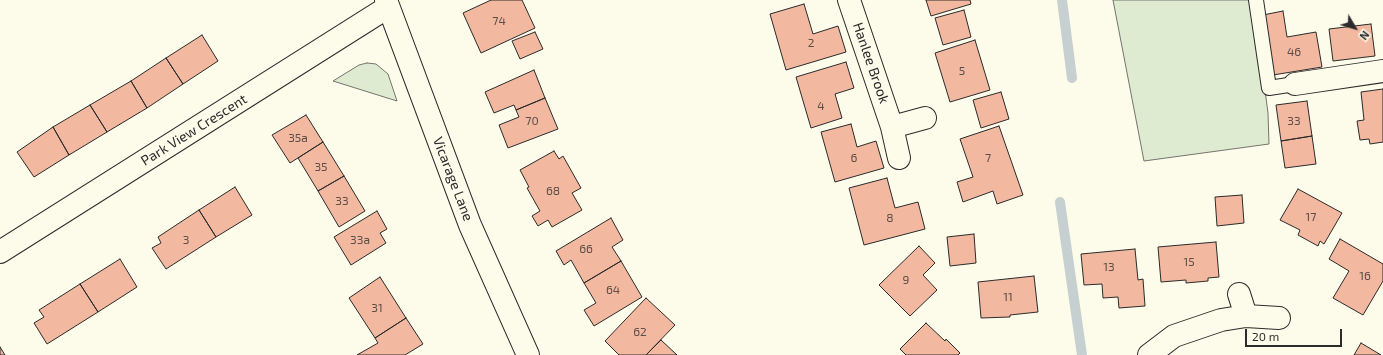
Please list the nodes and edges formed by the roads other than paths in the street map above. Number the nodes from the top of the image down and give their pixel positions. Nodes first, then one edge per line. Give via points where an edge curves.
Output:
1 (849, 0) edge
2 (1256, 0) edge
3 (387, 3) edge
4 (1383, 71) edge
5 (1295, 84) joint
6 (925, 118) dead end
7 (892, 127) junction
8 (899, 158) dead end
9 (0, 252) edge
10 (1239, 294) dead end
11 (1246, 316) junction
12 (1279, 318) dead end
13 (528, 355) edge
14 (1149, 355) edge

1 - 7 street, Hanlee Brook
2 - 5 lane via 1269,88
3 - 9 street, Park View Crescent
3 - 13 street, Vicarage Lane via 470,225
4 - 5 street
6 - 7 street
7 - 8 street, Hanlee Brook
10 - 11 street
11 - 12 street
11 - 14 street via 1221,320 1174,336

